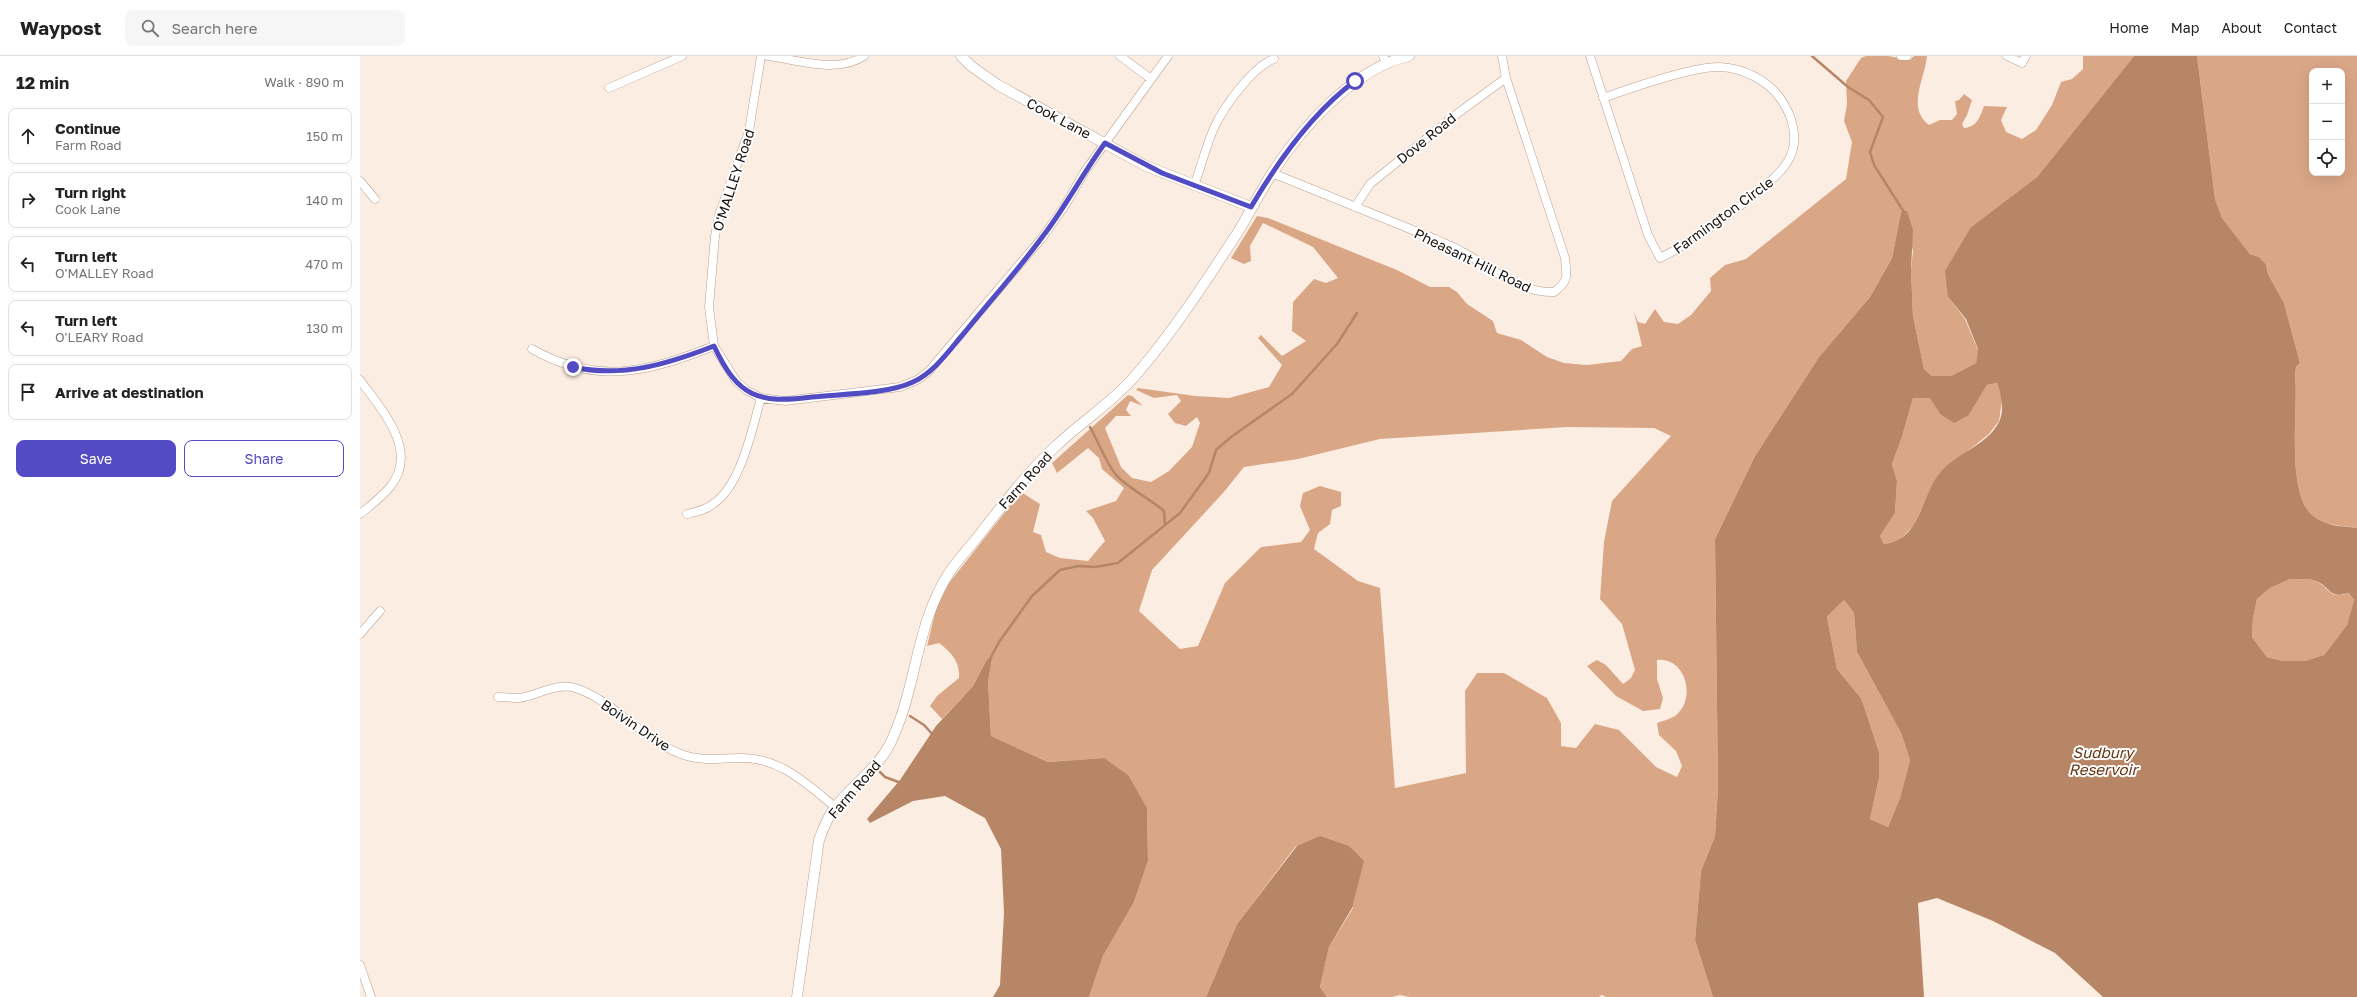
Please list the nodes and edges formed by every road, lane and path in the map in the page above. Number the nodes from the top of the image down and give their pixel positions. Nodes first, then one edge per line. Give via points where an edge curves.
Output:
1 (682, 56) edge
2 (761, 56) edge
3 (768, 56) edge
4 (864, 56) edge
5 (961, 56) edge
6 (1120, 56) edge
7 (1168, 56) edge
8 (1409, 56) edge
9 (1502, 56) edge
10 (1590, 56) edge
11 (1901, 56) edge
12 (1907, 56) edge
13 (2007, 56) edge
14 (2026, 56) edge
15 (1274, 59) dead end
16 (1384, 59) edge
17 (1506, 78) junction
18 (1151, 79) junction
19 (609, 88) dead end
20 (1603, 98) junction
21 (1105, 143) junction
22 (1272, 173) junction
23 (360, 181) edge
24 (1194, 186) junction
25 (375, 199) dead end
26 (1251, 207) junction
27 (1354, 207) junction
28 (714, 346) junction
29 (532, 349) dead end
30 (360, 380) edge
31 (761, 398) junction
32 (360, 514) edge
33 (687, 514) dead end
34 (380, 610) dead end
35 (360, 634) edge
36 (498, 697) dead end
37 (834, 808) junction
38 (360, 965) edge
39 (371, 997) edge
40 (798, 997) edge

1 - 19 street
2 - 28 street, O'MALLEY Road via 748,136 716,231 709,307
3 - 4 street via 837,66 851,63
5 - 21 street, Cook Lane via 998,85
6 - 18 street
7 - 18 street, O'MALLEY Road
8 - 16 street, Farm Road
9 - 17 street, Pheasant Hill Road
10 - 20 street, Farmington Circle
11 - 12 street
13 - 14 street via 2022,63
15 - 24 street via 1257,68 1218,121
16 - 22 street, Farm Road via 1342,91 1296,141
17 - 27 street, Dove Road via 1370,184
17 - 27 street, Pheasant Hill Road via 1565,258 1567,276 1564,285 1554,292 1526,288 1461,251
18 - 21 street, O'MALLEY Road
20 - 20 street, Farmington Circle via 1698,70 1719,67 1738,69 1757,78 1777,94 1789,110 1794,127 1789,160 1776,177 1752,196 1660,258 1648,235
21 - 24 street, Cook Lane via 1146,166
21 - 31 street, O'MALLEY Road via 1042,238 924,376 900,387 785,401
22 - 26 street, Farm Road
22 - 27 street, Pheasant Hill Road
23 - 25 street
24 - 26 street, Cook Lane
26 - 37 street, Farm Road via 1186,310 1145,364 1111,402 1046,456 1001,506 949,572 927,618 907,700 888,747 868,774
28 - 29 street via 655,366 606,372 559,363
28 - 31 street, O'MALLEY Road via 736,381
30 - 32 street via 388,418 401,451 400,465 391,487
31 - 33 street via 748,442 730,486 713,505
34 - 35 street
36 - 37 street, Boivin Drive via 519,698 555,688 574,687 589,694 681,754 718,760 760,759 794,773
37 - 40 street, Farm Road via 824,824 815,857 809,924
38 - 39 street

